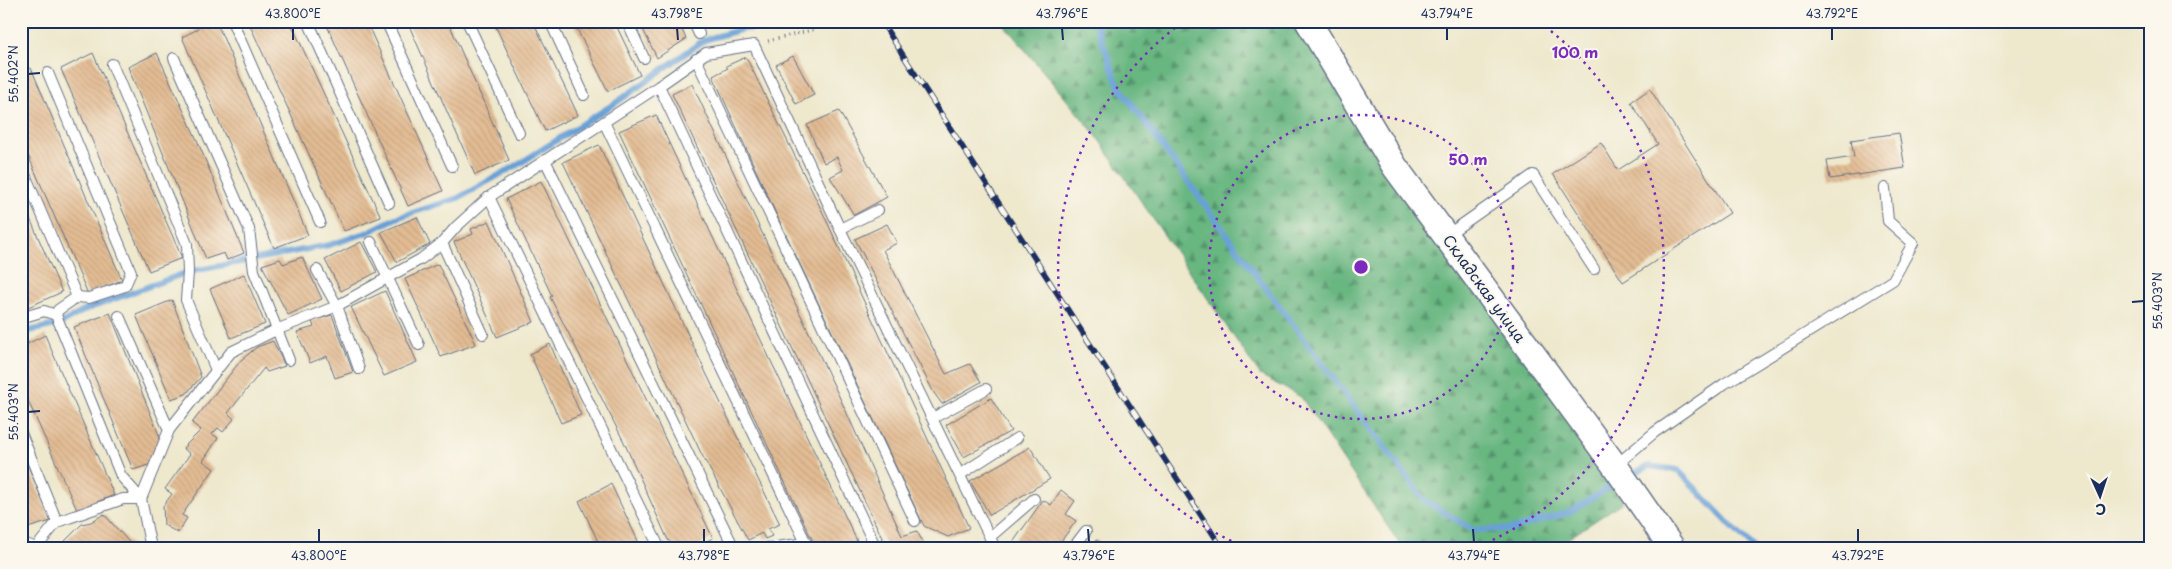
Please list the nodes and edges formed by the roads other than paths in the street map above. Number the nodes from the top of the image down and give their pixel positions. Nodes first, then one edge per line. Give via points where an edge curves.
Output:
1 (232, 21) edge
2 (308, 21) edge
3 (386, 21) edge
4 (467, 21) edge
5 (550, 21) edge
6 (626, 21) edge
7 (693, 21) edge
8 (1308, 21) edge
9 (699, 34) dead end
10 (174, 58) dead end
11 (644, 58) dead end
12 (696, 59) junction
13 (112, 64) dead end
14 (48, 73) dead end
15 (659, 86) junction
16 (584, 95) dead end
17 (604, 122) junction
18 (519, 133) dead end
19 (545, 160) junction
20 (21, 165) edge
21 (452, 166) dead end
22 (1885, 188) dead end
23 (489, 197) junction
24 (389, 203) dead end
25 (878, 210) dead end
26 (320, 222) dead end
27 (840, 229) junction
28 (1447, 235) junction
29 (371, 242) dead end
30 (442, 243) junction
31 (1594, 269) dead end
32 (317, 270) dead end
33 (387, 277) junction
34 (77, 297) junction
35 (337, 306) junction
36 (56, 315) junction
37 (119, 316) dead end
38 (21, 318) edge
39 (276, 330) junction
40 (483, 334) dead end
41 (419, 345) dead end
42 (289, 360) dead end
43 (359, 369) dead end
44 (216, 370) junction
45 (986, 389) dead end
46 (933, 418) junction
47 (169, 430) junction
48 (21, 433) edge
49 (1017, 438) dead end
50 (1615, 466) junction
51 (961, 474) junction
52 (141, 499) junction
53 (1034, 499) dead end
54 (915, 521) dead end
55 (58, 522) junction
56 (1086, 531) dead end
57 (990, 537) junction
58 (21, 542) edge
59 (36, 548) edge
60 (151, 548) edge
61 (662, 548) edge
62 (734, 548) edge
63 (768, 548) edge
64 (876, 548) edge
65 (995, 548) edge
66 (1073, 548) edge
67 (1672, 548) edge

1 - 26 lane
2 - 24 lane
3 - 21 lane
4 - 18 lane
5 - 16 lane
6 - 11 lane
7 - 9 lane
8 - 28 street, Складская улица via 1395,167
10 - 39 lane via 249,229 254,271
12 - 15 lane
12 - 27 lane via 706,53 754,45
12 - 54 lane
13 - 44 lane via 186,244 186,300
14 - 34 lane via 131,272 125,286 89,298
15 - 17 lane
15 - 64 lane
17 - 19 lane
17 - 63 lane via 806,543
19 - 23 lane
19 - 62 lane
20 - 34 lane
22 - 50 lane via 1888,221 1913,243 1893,280 1724,384 1655,432
23 - 30 lane
23 - 61 lane
25 - 27 lane
27 - 46 lane
28 - 31 lane via 1533,175
28 - 50 street, Складская улица
29 - 33 lane
30 - 33 lane via 421,259
30 - 40 lane
32 - 35 lane
33 - 35 lane
33 - 41 lane
34 - 36 lane
35 - 39 lane
35 - 43 lane
36 - 38 lane via 44,311
36 - 52 lane via 121,476
37 - 47 lane
39 - 42 lane
39 - 44 lane via 231,352
44 - 47 lane
45 - 46 lane
46 - 51 lane
47 - 52 lane
48 - 55 lane
49 - 51 lane
50 - 67 street, Складская улица
51 - 57 lane
52 - 55 lane via 123,499
52 - 60 lane
53 - 57 lane
55 - 59 lane
56 - 66 lane
57 - 65 lane
58 - 59 lane

